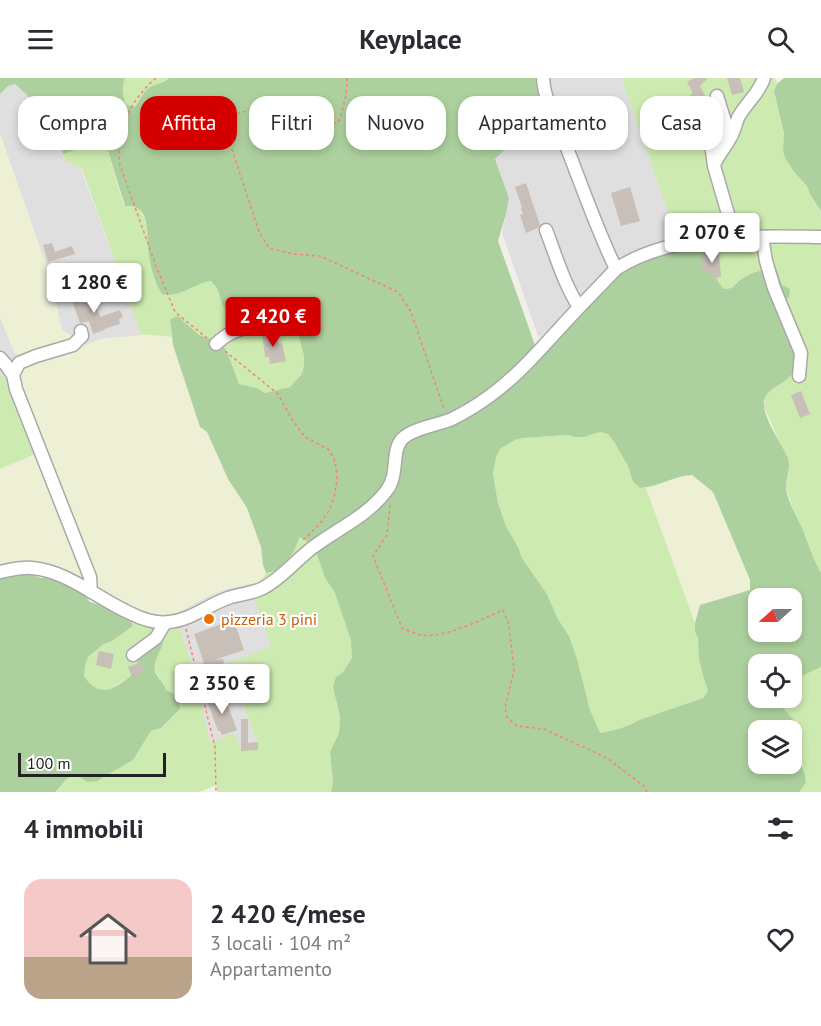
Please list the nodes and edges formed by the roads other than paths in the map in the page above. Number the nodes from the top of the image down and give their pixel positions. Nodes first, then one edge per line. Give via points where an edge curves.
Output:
1 (543, 78) edge
2 (764, 78) edge
3 (723, 117) edge
4 (723, 132) edge
5 (712, 150) edge
6 (714, 166) junction
7 (546, 230) dead end
8 (762, 237) junction
9 (821, 237) edge
10 (735, 238) junction
11 (616, 269) junction
12 (579, 307) junction
13 (253, 327) dead end
14 (81, 331) dead end
15 (216, 344) road end
16 (0, 358) edge
17 (13, 375) junction
18 (799, 376) dead end
19 (0, 572) edge
20 (91, 592) junction
21 (165, 622) junction
22 (133, 655) dead end

1 - 11 street via 599,235
2 - 6 street
3 - 4 street
5 - 6 street
6 - 10 street
7 - 12 street
8 - 9 street
8 - 10 street
8 - 18 street via 774,288 801,353
10 - 11 street via 656,251
11 - 12 street
12 - 21 street via 505,384 471,408 401,440 392,483 386,492 362,515 301,556 278,579 183,620
13 - 15 street via 239,328
14 - 17 street via 82,336 73,345 19,363
16 - 17 street
17 - 20 street via 90,577
19 - 20 street via 32,568
20 - 21 street via 138,617
21 - 22 street via 156,638

